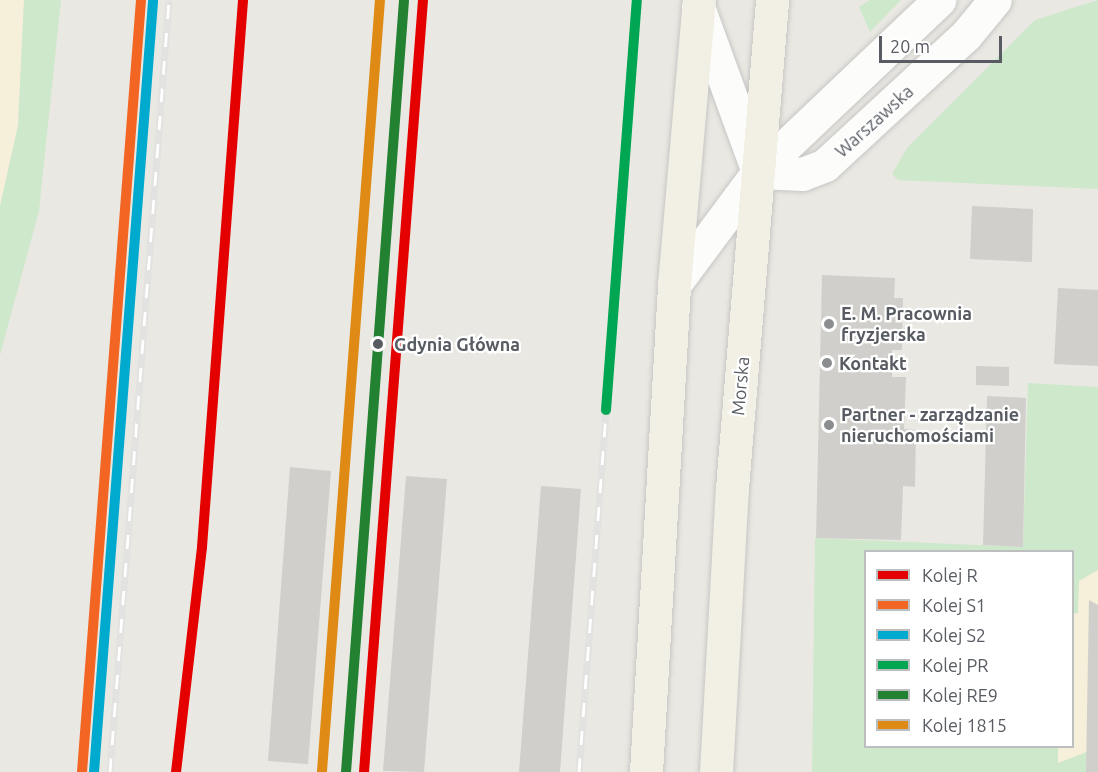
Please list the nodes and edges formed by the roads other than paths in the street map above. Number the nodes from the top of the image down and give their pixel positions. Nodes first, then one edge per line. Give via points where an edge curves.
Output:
1 (772, 0) edge
2 (939, 0) edge
3 (995, 0) edge
4 (699, 4) edge
5 (758, 172) junction
6 (674, 285) junction
7 (646, 772) edge
8 (716, 772) edge

1 - 5 main road, Morska
2 - 5 street
3 - 5 street, Warszawska via 966,35 825,165 802,174
4 - 5 street
4 - 6 main road
5 - 6 street
5 - 8 main road, Morska via 732,488
6 - 7 main road

